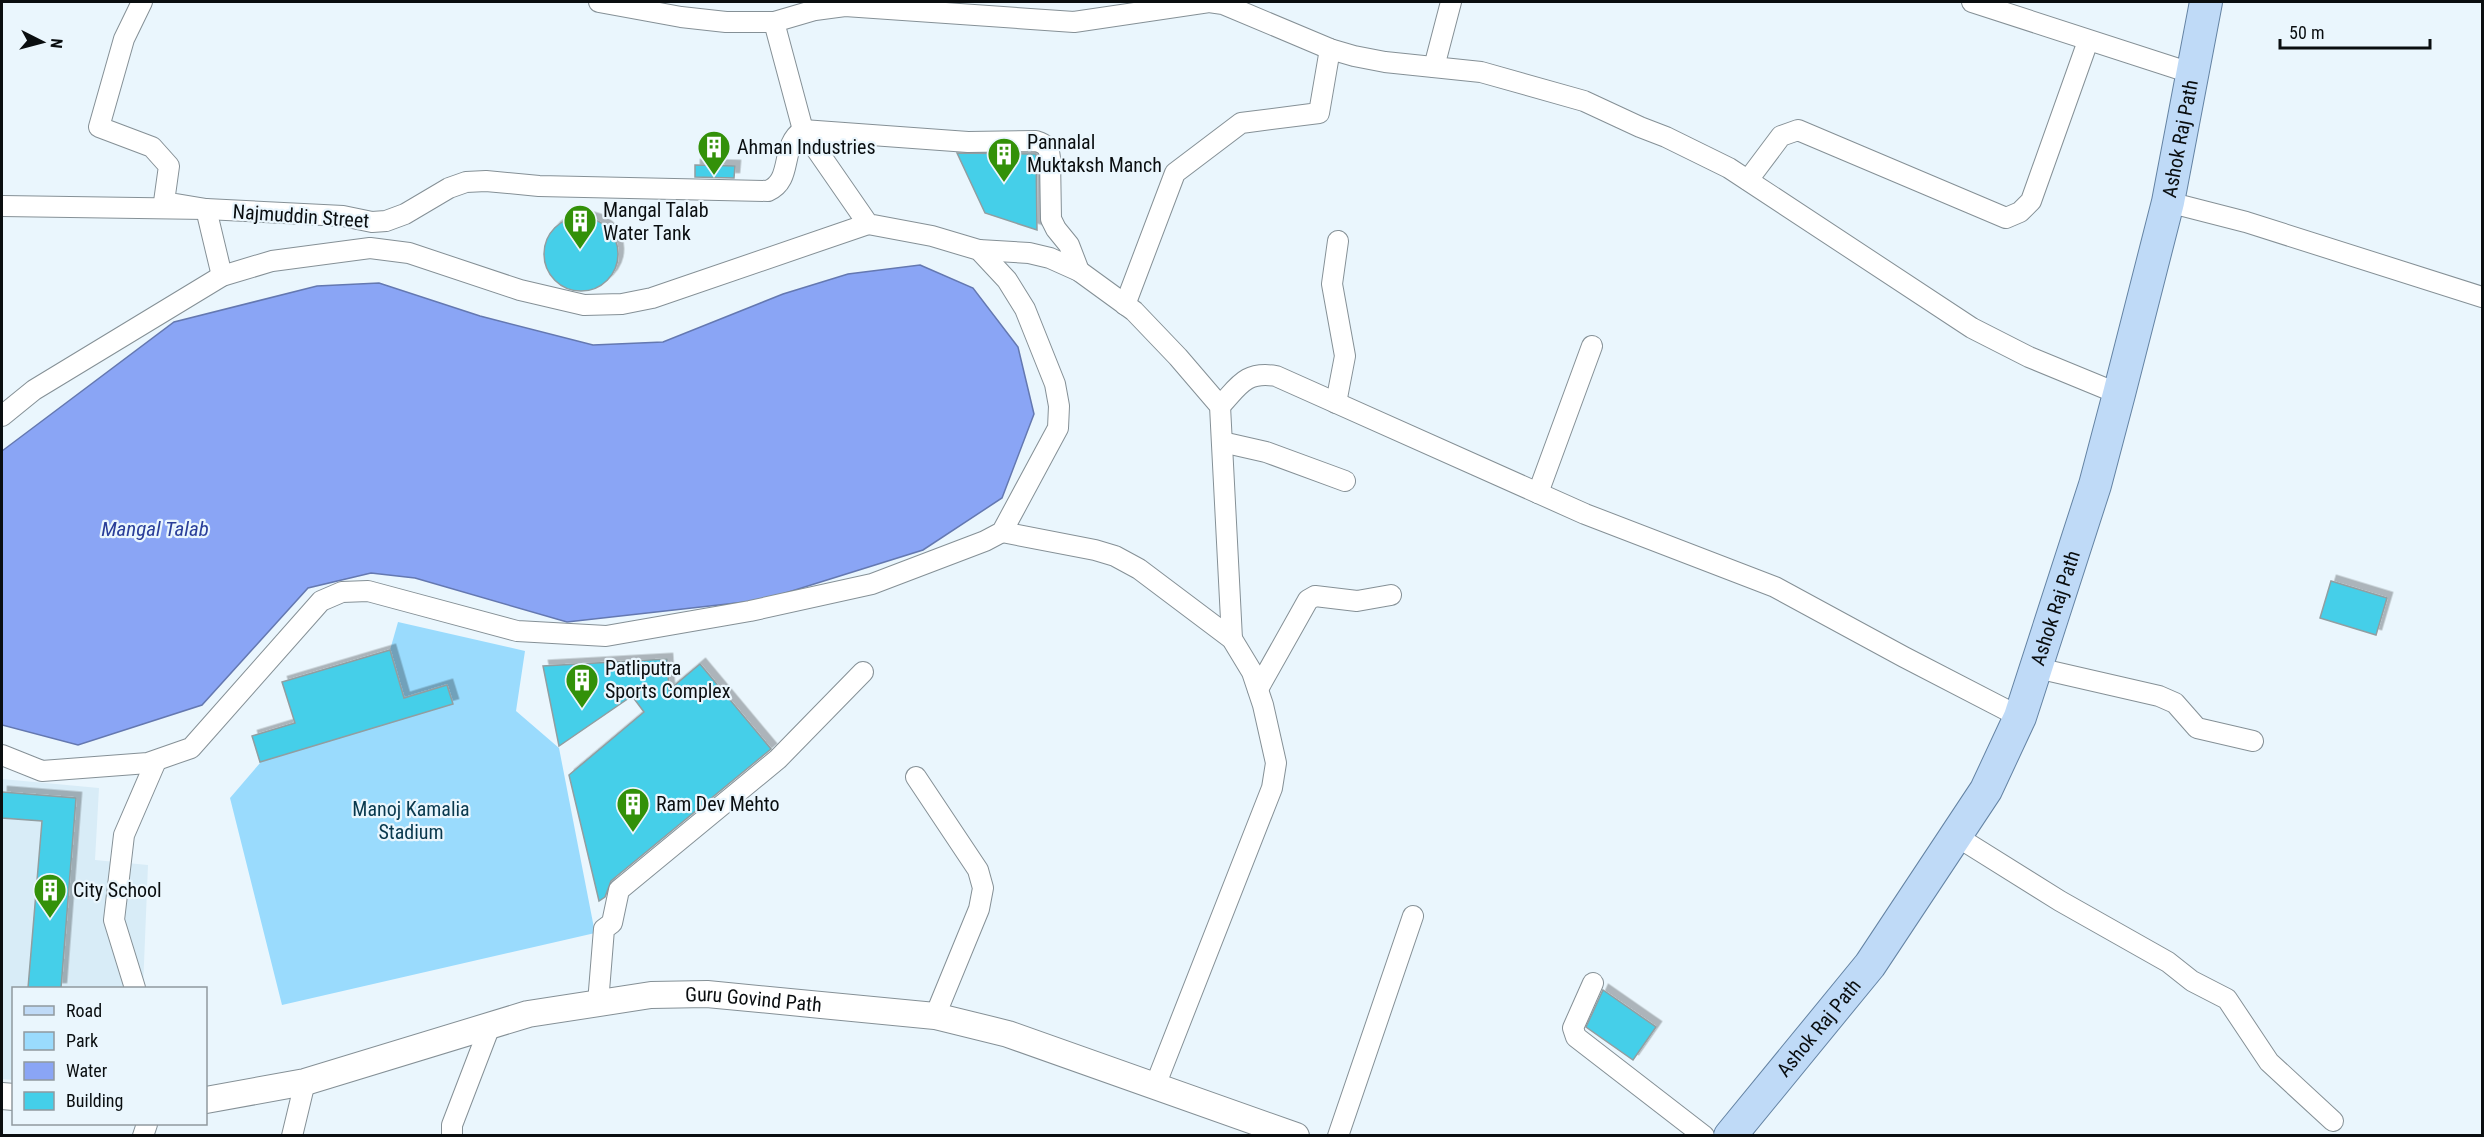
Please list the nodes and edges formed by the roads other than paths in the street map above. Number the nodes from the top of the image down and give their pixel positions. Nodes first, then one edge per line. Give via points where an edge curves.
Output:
1 (142, 2) edge
2 (599, 2) edge
3 (1451, 2) edge
4 (1972, 2) edge
5 (2206, 2) edge
6 (1188, 3) edge
7 (638, 5) edge
8 (774, 22) junction
9 (2088, 41) junction
10 (1330, 49) junction
11 (1434, 66) junction
12 (2194, 74) junction
13 (802, 129) junction
14 (1748, 180) junction
15 (2168, 202) junction
16 (2, 206) edge
17 (206, 209) junction
18 (868, 224) junction
19 (1338, 242) dead end
20 (979, 250) junction
21 (1079, 271) junction
22 (222, 276) junction
23 (2482, 297) edge
24 (1125, 305) junction
25 (1592, 346) dead end
26 (2119, 394) junction
27 (1336, 403) junction
28 (1220, 406) junction
29 (2, 416) edge
30 (1222, 442) junction
31 (1345, 481) dead end
32 (1538, 493) junction
33 (1002, 532) junction
34 (1391, 595) dead end
35 (1232, 639) junction
36 (2037, 668) junction
37 (863, 672) dead end
38 (1258, 689) junction
39 (2020, 717) junction
40 (2253, 741) dead end
41 (2, 755) edge
42 (156, 761) junction
43 (916, 777) dead end
44 (1956, 836) junction
45 (1413, 916) dead end
46 (1593, 982) dead end
47 (135, 987) edge
48 (598, 1003) junction
49 (935, 1016) junction
50 (489, 1026) junction
51 (305, 1082) junction
52 (1155, 1086) junction
53 (207, 1100) edge
54 (2333, 1121) dead end
55 (292, 1136) edge
56 (452, 1136) edge
57 (1296, 1136) edge
58 (1338, 1136) edge
59 (1704, 1136) edge
60 (1730, 1136) edge

1 - 17 street via 124,39 99,127 152,147 169,166 164,202
2 - 7 street
3 - 11 street
4 - 9 street
5 - 12 main road, Ashok Raj Path
6 - 8 street via 1074,22 845,6
6 - 10 street via 1223,4
7 - 8 street via 681,18
8 - 13 street
9 - 12 street
9 - 14 street via 2031,201 2006,218 1798,130 1781,136
10 - 11 street via 1385,62
10 - 24 street via 1319,113 1241,123 1175,172
11 - 14 street via 1482,72 1584,101 1666,137
12 - 15 main road, Ashok Raj Path
13 - 17 street, Najmuddin Street via 789,144 782,178 777,187 768,191 539,186 486,181 449,188 405,214 372,222 343,216
13 - 18 street
13 - 21 street via 1044,144 1050,158 1051,219 1069,245
14 - 26 street via 1972,328 2029,357
15 - 23 street via 2246,222
15 - 26 main road, Ashok Raj Path
16 - 17 street, Najmuddin Street
17 - 22 street
18 - 20 street
18 - 22 street via 652,298 622,304 584,305 520,290 409,253 370,248 272,261
19 - 27 street via 1332,284 1345,356
20 - 21 street via 1029,253
20 - 33 street via 1025,309 1055,384 1059,406 1058,428
21 - 24 street
22 - 29 street via 34,390
24 - 28 street
25 - 32 street
26 - 36 main road, Ashok Raj Path via 2095,485
27 - 28 street via 1276,376 1260,373 1248,377
27 - 32 street
28 - 30 street
30 - 31 street via 1266,452
30 - 35 street
32 - 39 street via 1775,587
33 - 35 street via 1115,556 1139,569
33 - 42 street via 872,584 750,611 606,636 517,631 368,591 342,592 321,601 192,748
34 - 38 street via 1357,601 1315,596 1308,600
35 - 38 street
36 - 39 main road, Ashok Raj Path
36 - 40 street via 2159,696 2175,703 2197,728
37 - 48 street via 778,759 619,890 612,923 604,929
38 - 52 street via 1275,750 1272,788
39 - 44 main road, Ashok Raj Path via 1986,790
41 - 42 street via 42,771
42 - 47 street via 124,835 114,920
43 - 49 street via 978,870 982,888 979,909
44 - 54 street via 2168,962 2192,981 2228,999 2269,1062
44 - 60 main road, Ashok Raj Path via 1870,965
45 - 58 street
46 - 59 street via 1573,1028 1576,1037
48 - 49 street, Guru Govind Path via 651,995 707,994
48 - 50 street, Guru Govind Path via 528,1014
49 - 52 street, Guru Govind Path via 1008,1034
50 - 51 street, Guru Govind Path
50 - 56 street via 452,1125
51 - 53 street, Guru Govind Path
51 - 55 street
52 - 57 street, Guru Govind Path

